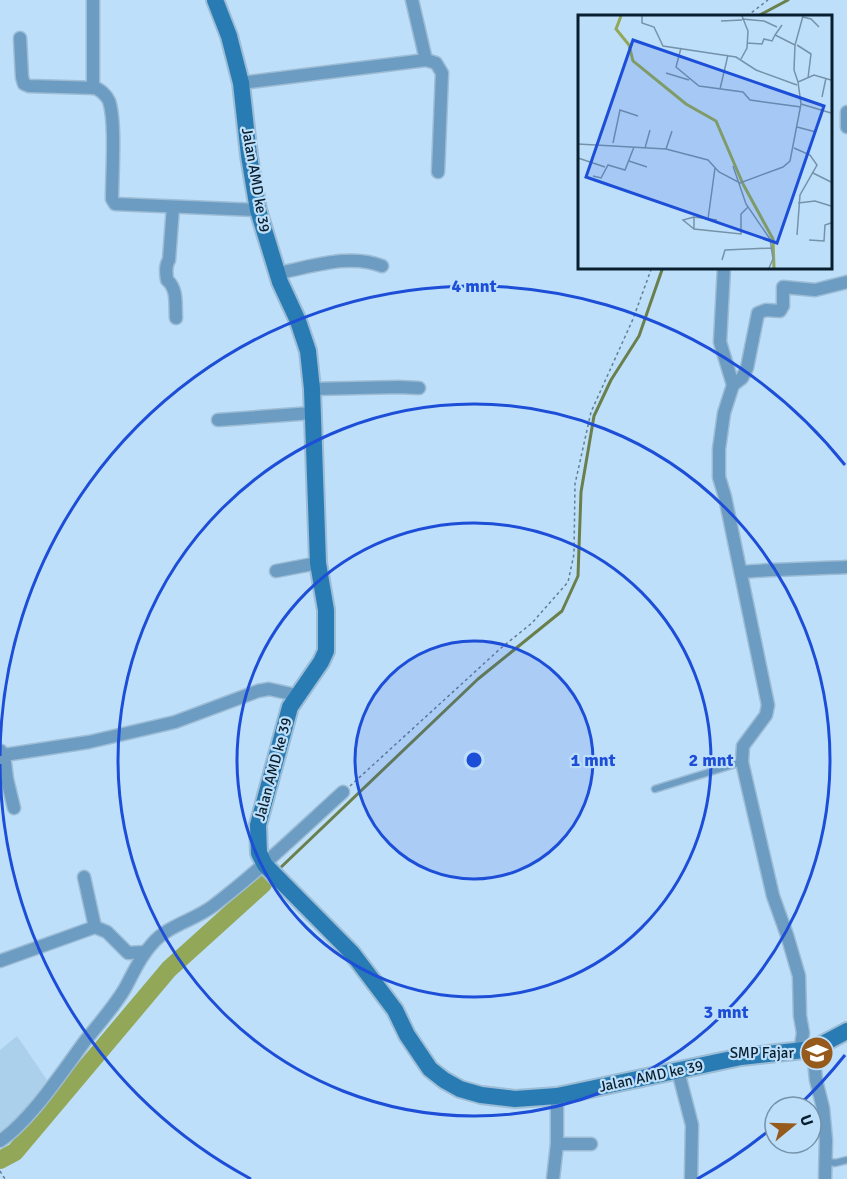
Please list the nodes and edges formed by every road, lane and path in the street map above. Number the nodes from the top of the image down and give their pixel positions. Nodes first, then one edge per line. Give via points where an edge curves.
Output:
1 (93, 0) edge
2 (215, 0) edge
3 (412, 0) edge
4 (768, 0) edge
5 (748, 15) edge
6 (20, 38) dead end
7 (426, 60) junction
8 (241, 83) junction
9 (93, 88) junction
10 (847, 112) edge
11 (847, 127) edge
12 (438, 172) dead end
13 (173, 207) junction
14 (258, 210) junction
15 (382, 266) dead end
16 (652, 268) edge
17 (724, 268) edge
18 (278, 273) junction
19 (847, 282) edge
20 (176, 318) dead end
21 (733, 385) junction
22 (419, 388) dead end
23 (312, 389) junction
24 (312, 412) junction
25 (218, 420) dead end
26 (318, 563) junction
27 (847, 567) edge
28 (276, 571) dead end
29 (741, 572) junction
30 (296, 695) junction
31 (2, 752) edge
32 (742, 762) junction
33 (655, 789) dead end
34 (343, 792) joint
35 (14, 808) dead end
36 (265, 865) junction
37 (84, 877) dead end
38 (95, 927) junction
39 (145, 952) junction
40 (0, 961) edge
41 (847, 1030) edge
42 (807, 1051) junction
43 (678, 1071) junction
44 (557, 1096) junction
45 (0, 1141) edge
46 (557, 1144) junction
47 (591, 1144) dead end
48 (847, 1160) edge
49 (825, 1161) junction
50 (0, 1171) edge
51 (2, 1176) edge
52 (556, 1176) edge
53 (5, 1179) edge
54 (691, 1179) edge
55 (825, 1179) edge

1 - 9 street
2 - 8 street, Jalan AMD ke 39
3 - 7 street
4 - 5 path
6 - 9 street via 24,84
7 - 8 street
7 - 12 street via 436,63 442,73
8 - 14 street, Jalan AMD ke 39
9 - 13 street via 103,92 111,109 115,204
10 - 11 street
13 - 14 street
13 - 20 street via 166,274 175,294
14 - 18 street, Jalan AMD ke 39
15 - 18 street via 351,261
16 - 34 path via 591,412 574,484 574,554 568,582 532,623
17 - 21 street via 720,342
18 - 23 street, Jalan AMD ke 39 via 305,341
19 - 21 street via 815,290 783,287 780,310 758,313 747,368
21 - 29 street via 721,431 719,477
22 - 23 street
23 - 24 street, Jalan AMD ke 39
24 - 25 street
24 - 26 street, Jalan AMD ke 39
26 - 28 street
26 - 30 street, Jalan AMD ke 39 via 326,610 326,651
27 - 29 street
29 - 32 street via 768,705 766,715 743,746
30 - 31 street via 264,689 175,722 89,742
30 - 36 street, Jalan AMD ke 39 via 284,725 258,825 259,853
31 - 35 street
32 - 33 lane
32 - 42 street via 773,896 799,976 800,1016
34 - 36 street
36 - 39 street via 206,911 164,932
36 - 44 street, Jalan AMD ke 39 via 352,953 437,1075 460,1089 481,1095 515,1099
37 - 38 street
38 - 39 street via 107,932 128,953
38 - 40 street
39 - 45 street via 123,992 51,1086 16,1130
41 - 42 street, Jalan AMD ke 39
42 - 43 street, Jalan AMD ke 39 via 741,1057
42 - 49 street via 823,1108
43 - 44 street, Jalan AMD ke 39
43 - 54 street via 692,1125
44 - 46 street
46 - 47 street
46 - 52 street
48 - 49 lane
49 - 55 street
50 - 51 path
51 - 53 path

